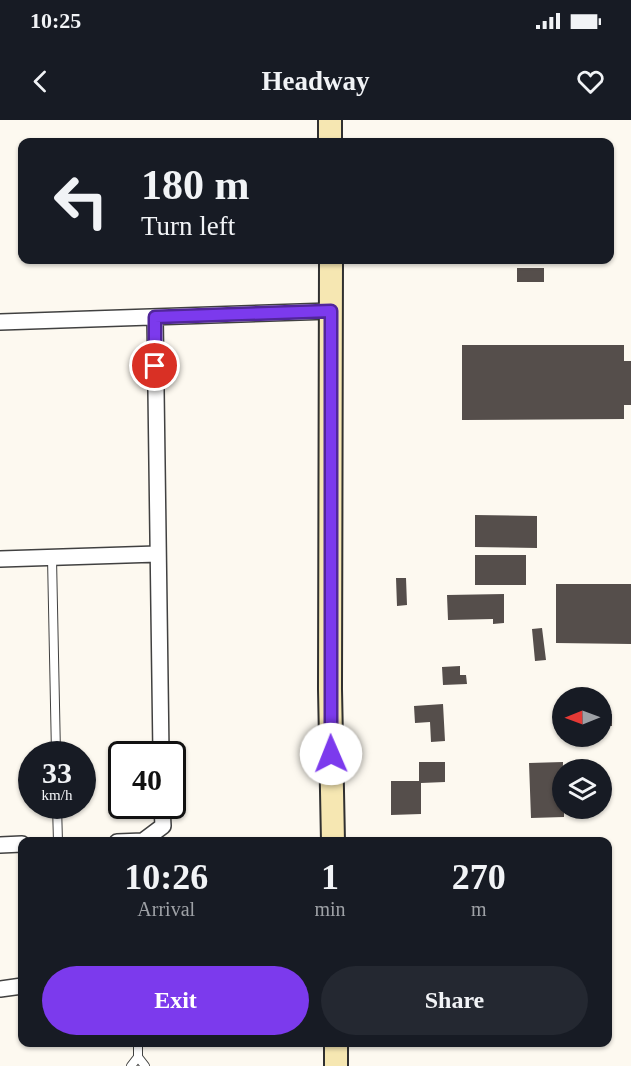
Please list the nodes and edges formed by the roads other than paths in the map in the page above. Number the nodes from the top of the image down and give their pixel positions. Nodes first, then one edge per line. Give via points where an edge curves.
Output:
1 (330, 120) edge
2 (330, 138) edge
3 (331, 264) edge
4 (331, 311) junction
5 (155, 317) junction
6 (0, 322) edge
7 (157, 554) junction
8 (52, 558) junction
9 (0, 560) edge
10 (56, 741) edge
11 (161, 741) edge
12 (57, 819) edge
13 (163, 819) edge
14 (58, 837) edge
15 (148, 837) edge
16 (333, 837) edge
17 (18, 844) edge
18 (0, 845) edge
19 (18, 988) edge
20 (0, 989) edge
21 (138, 1047) edge
22 (336, 1047) edge
23 (138, 1057) junction
24 (131, 1066) edge
25 (145, 1066) edge
26 (336, 1066) edge

1 - 2 street
3 - 4 street
4 - 5 street
4 - 16 street
5 - 6 street
5 - 7 street
7 - 8 street
7 - 11 street
8 - 9 street
8 - 10 lane
12 - 14 lane
13 - 15 street via 163,826
17 - 18 street
19 - 20 street
21 - 23 lane
22 - 26 street
23 - 24 lane
23 - 25 lane

